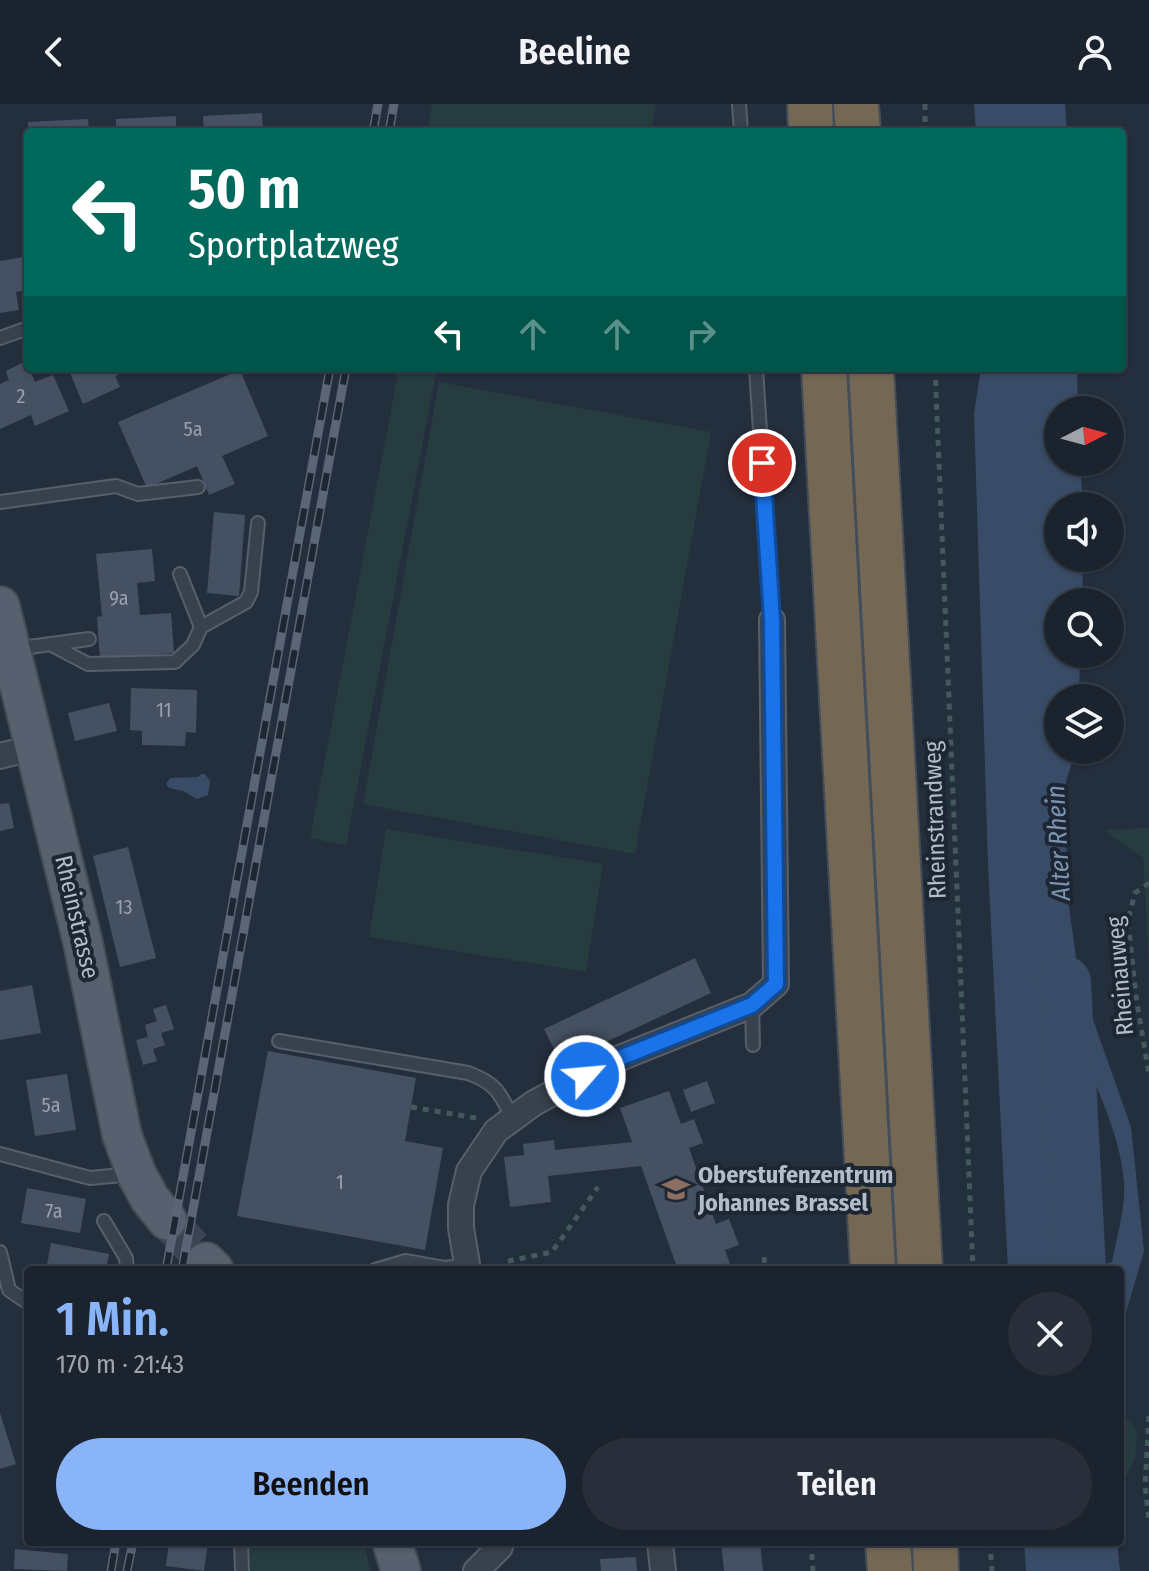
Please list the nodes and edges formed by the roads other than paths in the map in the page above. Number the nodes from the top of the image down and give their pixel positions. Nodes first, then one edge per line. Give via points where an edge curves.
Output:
1 (739, 104) edge
2 (810, 104) edge
3 (856, 104) edge
4 (741, 128) edge
5 (811, 128) edge
6 (858, 128) edge
7 (24, 329) edge
8 (0, 338) edge
9 (756, 372) edge
10 (824, 372) edge
11 (871, 372) edge
12 (198, 487) dead end
13 (0, 502) edge
14 (258, 523) dead end
15 (180, 574) dead end
16 (0, 606) edge
17 (772, 620) joint
18 (201, 627) junction
19 (89, 639) dead end
20 (50, 644) junction
21 (11, 649) junction
22 (18, 752) edge
23 (752, 1005) junction
24 (279, 1041) dead end
25 (753, 1045) dead end
26 (513, 1119) junction
27 (0, 1154) edge
28 (136, 1173) junction
29 (167, 1220) tunnel mouth
30 (104, 1221) dead end
31 (0, 1252) edge
32 (127, 1266) edge
33 (389, 1266) edge
34 (434, 1266) edge
35 (468, 1266) edge
36 (873, 1266) edge
37 (920, 1266) edge
38 (24, 1300) edge
39 (241, 1546) edge
40 (393, 1546) edge
41 (500, 1546) edge
42 (660, 1546) edge
43 (888, 1546) edge
44 (935, 1546) edge
45 (242, 1571) edge
46 (401, 1571) edge
47 (476, 1571) edge
48 (663, 1571) edge
49 (890, 1571) edge
50 (936, 1571) edge

1 - 4 lane
2 - 5 highway
3 - 6 highway
7 - 8 lane
9 - 17 lane
10 - 36 highway
11 - 37 highway
12 - 13 lane via 138,494 116,486
14 - 18 lane via 246,602
15 - 18 lane
16 - 21 main road, Rheinstrasse
17 - 23 street via 776,984
18 - 20 lane via 193,645 175,662 88,664
19 - 20 lane
20 - 21 lane
21 - 22 main road, Rheinstrasse
22 - 28 main road, Rheinstrasse via 95,993 122,1135
23 - 25 lane
23 - 26 street via 610,1062
24 - 26 lane via 468,1073 488,1080
26 - 35 street via 496,1131 469,1171 461,1205
27 - 28 lane via 90,1178
28 - 29 main road, Rheinstrasse
30 - 32 lane
31 - 38 lane via 9,1290
33 - 34 lane via 406,1261
39 - 45 lane
40 - 46 main road
41 - 47 street
42 - 48 street
43 - 49 highway
44 - 50 highway

